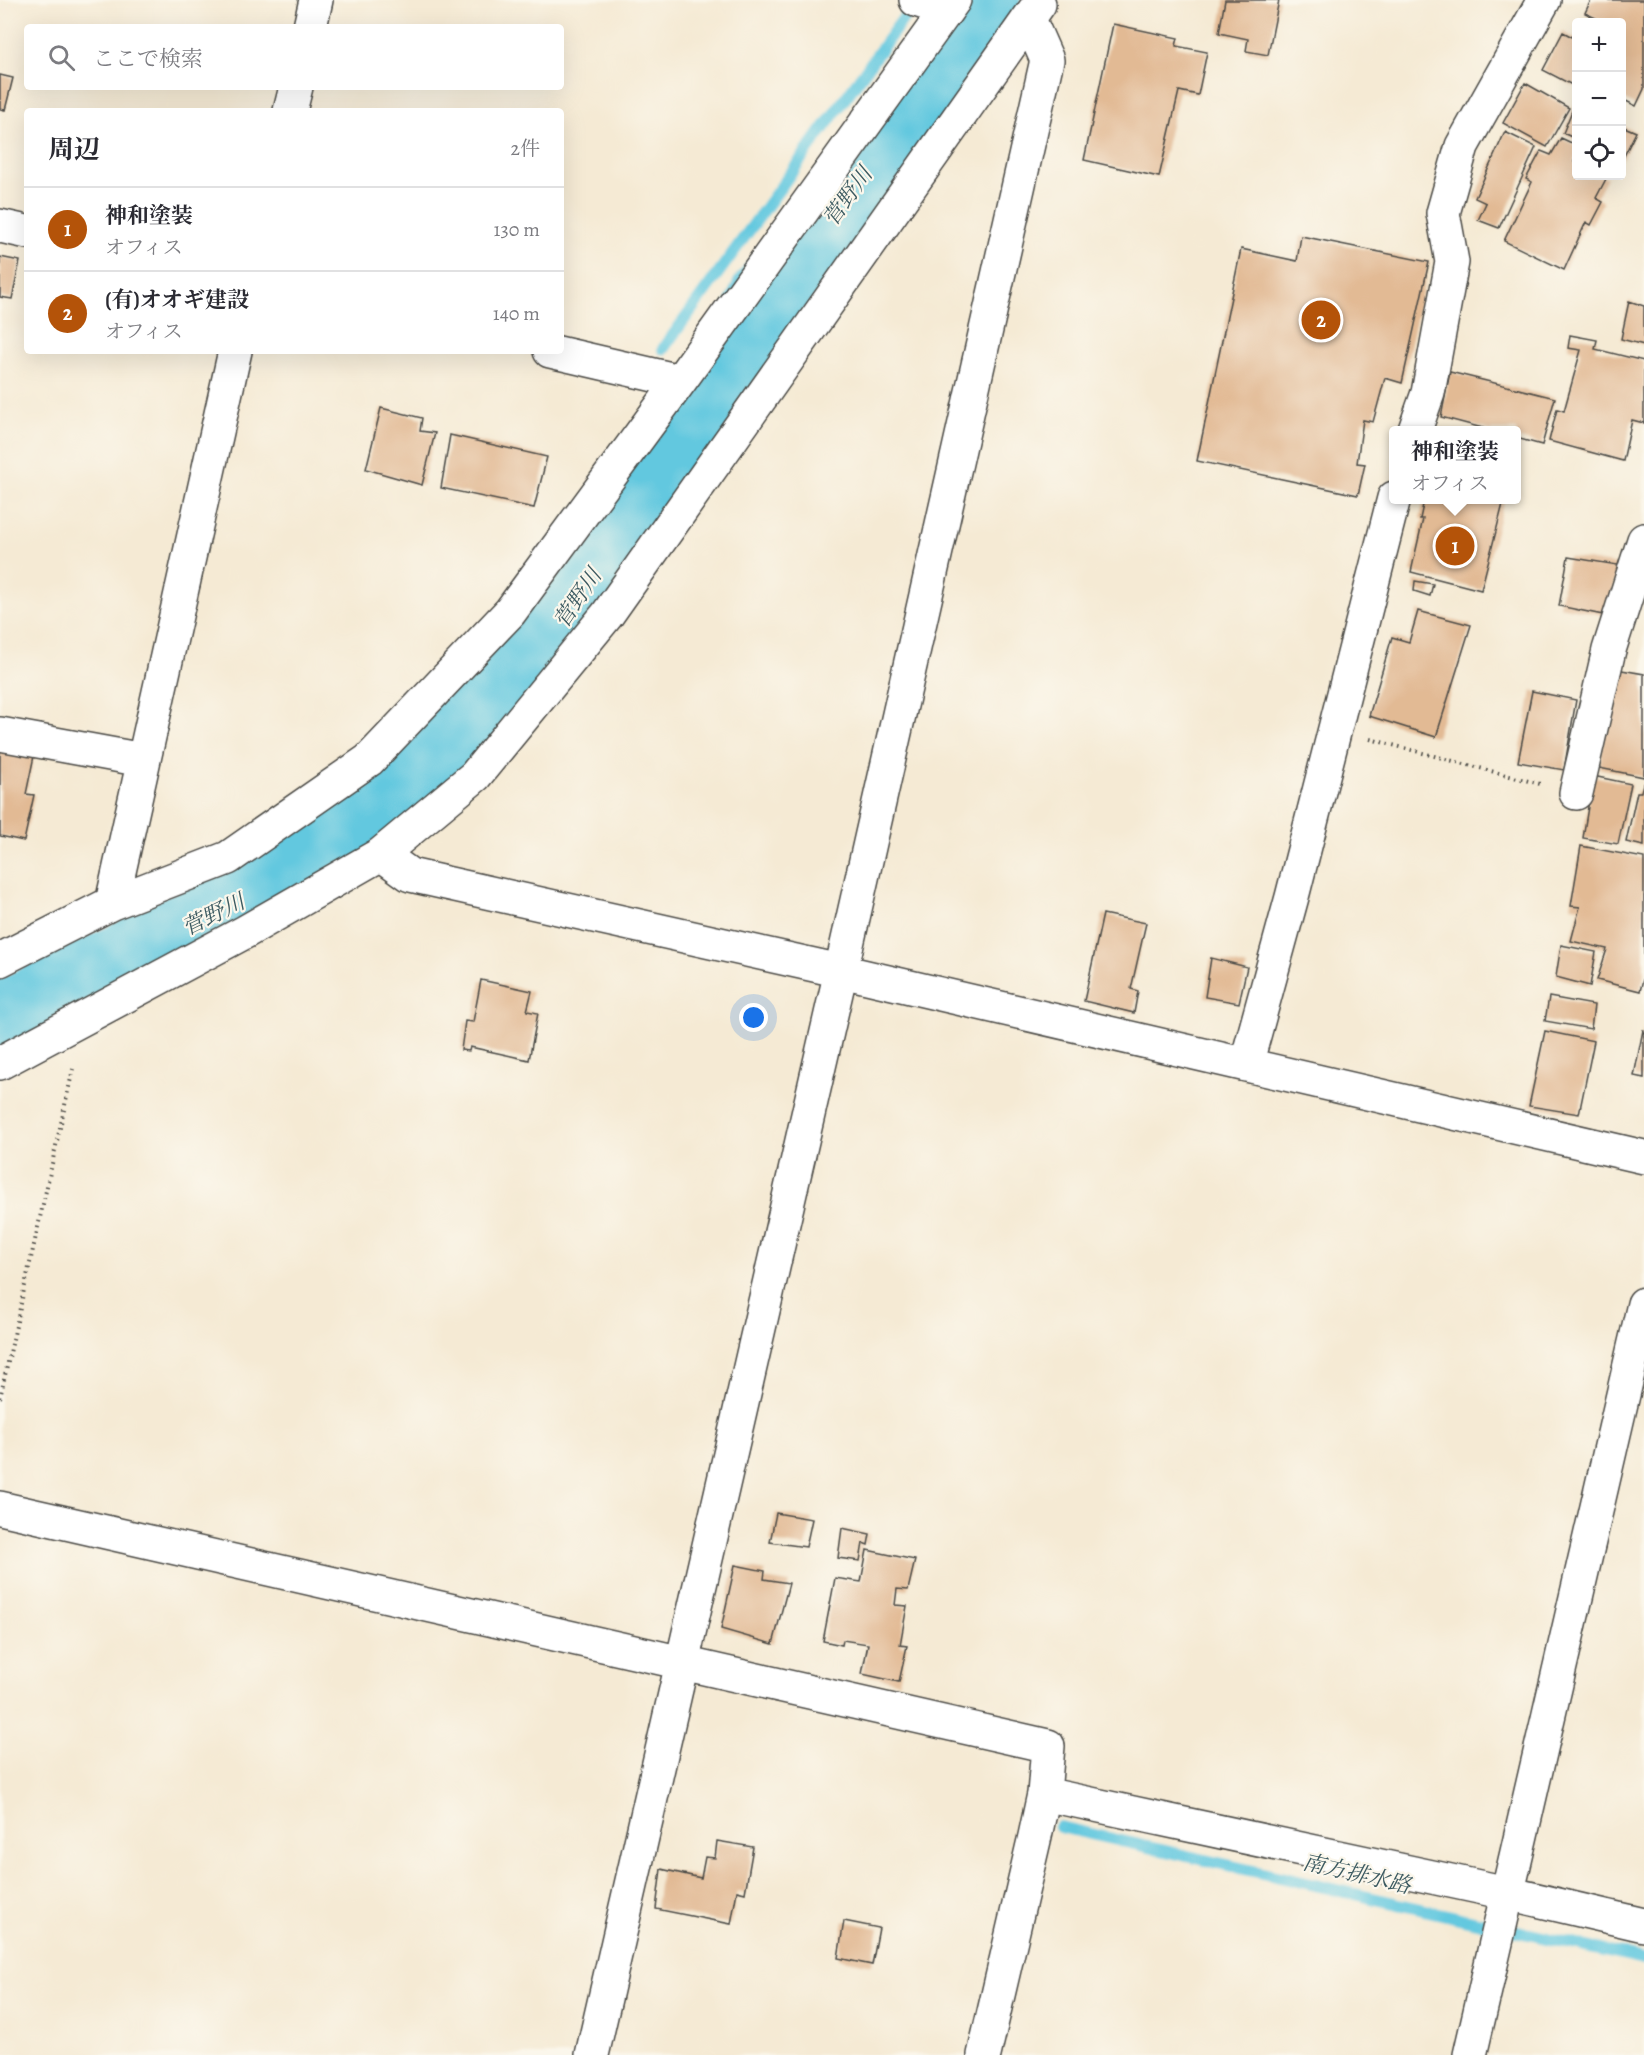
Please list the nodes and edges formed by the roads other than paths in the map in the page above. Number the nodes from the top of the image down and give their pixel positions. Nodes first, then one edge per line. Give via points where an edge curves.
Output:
1 (316, 0) edge
2 (1545, 0) edge
3 (940, 5) edge
4 (1035, 9) edge
5 (311, 24) edge
6 (295, 90) edge
7 (291, 108) edge
8 (0, 226) edge
9 (24, 231) edge
10 (235, 354) edge
11 (563, 354) edge
12 (680, 381) junction
13 (1416, 426) edge
14 (1392, 504) edge
15 (1644, 540) edge
16 (0, 734) edge
17 (143, 760) junction
18 (1576, 793) road end
19 (381, 855) junction
20 (112, 903) junction
21 (0, 960) edge
22 (841, 971) junction
23 (0, 1063) edge
24 (1246, 1065) junction
25 (1644, 1158) edge
26 (1644, 1304) edge
27 (0, 1508) edge
28 (682, 1664) junction
29 (1044, 1794) junction
30 (1506, 1896) junction
31 (1644, 1924) edge
32 (592, 2055) edge
33 (984, 2055) edge
34 (1470, 2055) edge

1 - 5 street
2 - 13 street via 1462,146 1443,213 1452,262 1428,393
3 - 12 street
4 - 19 street via 607,615 475,776
4 - 22 street via 1047,60
6 - 7 street
8 - 9 street
10 - 17 street
11 - 12 street
12 - 20 street via 510,612 369,760 228,858
14 - 24 street
15 - 18 street via 1609,650
16 - 17 street
17 - 20 street
19 - 22 street via 410,875
19 - 23 street
20 - 21 street
22 - 24 street
22 - 28 street
24 - 25 street
26 - 30 street
27 - 28 street
28 - 29 street via 1048,1746
28 - 32 street
29 - 30 street
29 - 33 street
30 - 31 street
30 - 34 street

